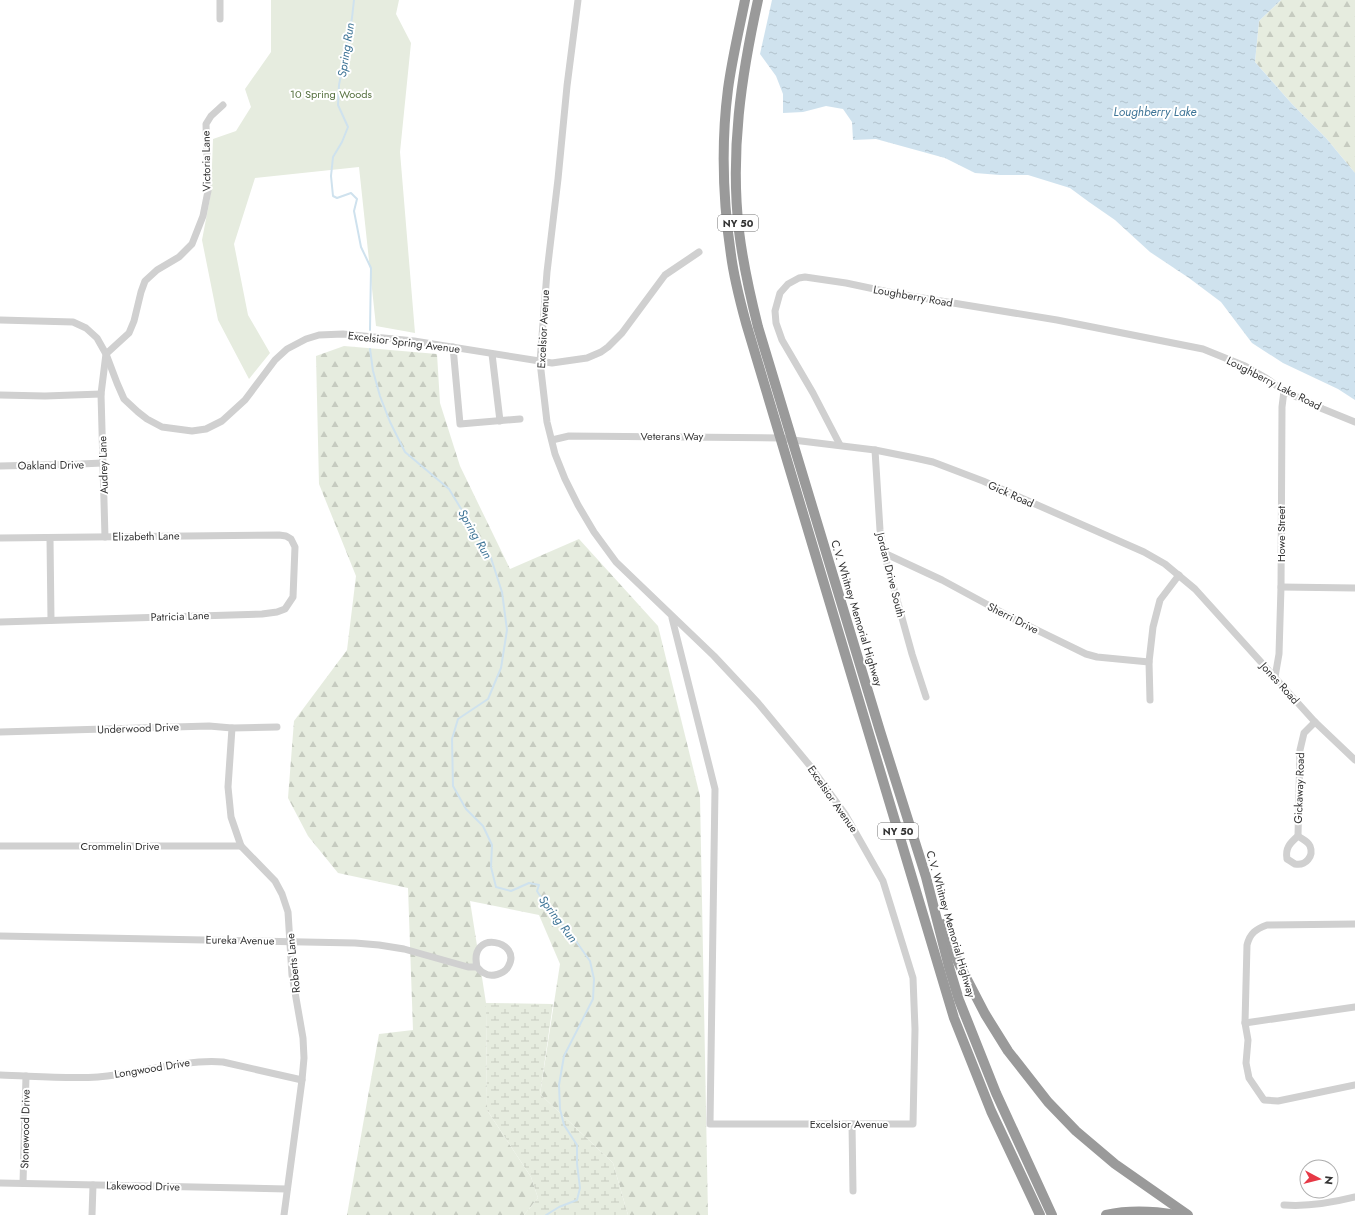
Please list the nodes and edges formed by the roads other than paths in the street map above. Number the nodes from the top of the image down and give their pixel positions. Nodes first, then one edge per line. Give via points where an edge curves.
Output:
1 (220, 0) edge
2 (578, 0) edge
3 (745, 0) edge
4 (758, 0) edge
5 (220, 20) dead end
6 (223, 105) dead end
7 (699, 252) dead end
8 (0, 320) edge
9 (453, 347) junction
10 (106, 354) junction
11 (492, 354) junction
12 (1216, 354) joint
13 (540, 362) junction
14 (1284, 391) junction
15 (101, 394) junction
16 (0, 395) edge
17 (520, 420) dead end
18 (500, 421) junction
19 (1355, 422) edge
20 (781, 438) junction
21 (552, 440) junction
22 (793, 440) junction
23 (840, 445) junction
24 (875, 450) junction
25 (102, 462) junction
26 (0, 466) edge
27 (105, 537) junction
28 (0, 538) edge
29 (50, 538) junction
30 (291, 539) joint
31 (884, 554) junction
32 (1179, 575) junction
33 (1281, 586) junction
34 (1355, 588) edge
35 (1208, 602) joint
36 (672, 618) junction
37 (51, 620) junction
38 (0, 622) edge
39 (1149, 662) junction
40 (1275, 677) junction
41 (926, 697) dead end
42 (1150, 700) dead end
43 (1315, 722) junction
44 (277, 727) dead end
45 (232, 728) junction
46 (0, 732) edge
47 (1355, 760) edge
48 (1298, 836) dead end
49 (0, 846) edge
50 (241, 846) junction
51 (926, 877) junction
52 (1355, 924) edge
53 (0, 936) edge
54 (289, 941) junction
55 (477, 967) junction
56 (1355, 1007) edge
57 (1245, 1023) junction
58 (0, 1075) edge
59 (26, 1076) junction
60 (302, 1080) junction
61 (1355, 1085) edge
62 (852, 1124) junction
63 (0, 1183) edge
64 (24, 1183) junction
65 (93, 1184) junction
66 (287, 1189) junction
67 (853, 1191) dead end
68 (1029, 1192) junction
69 (1355, 1197) edge
70 (1284, 1205) dead end
71 (92, 1215) edge
72 (284, 1215) edge
73 (1031, 1215) edge
74 (1040, 1215) edge
75 (1052, 1215) edge
76 (1106, 1215) edge
77 (1176, 1215) edge
78 (1188, 1215) edge

1 - 5 street
2 - 13 street, Excelsior Avenue via 547,272
3 - 20 highway, C.V. Whitney Memorial Highway / NY 50 via 734,48 726,108 724,171 727,222 731,256 746,323
4 - 22 highway, C.V. Whitney Memorial Highway / NY 50 via 748,43 739,106 736,169 738,224 748,286 758,326
6 - 10 street, Victoria Lane via 206,124 208,191 203,216 192,244 145,281 129,333
7 - 13 street, Excelsior Spring Avenue via 665,274 622,333 602,352 569,362
8 - 10 street, Excelsior Spring Avenue via 73,322 86,328 97,338
9 - 10 street, Excelsior Spring Avenue via 343,334 319,335 306,339 287,349 275,360 245,400 222,421 206,429 192,431 162,427 147,420 138,412 124,399
9 - 11 street, Excelsior Spring Avenue
9 - 18 street via 460,424
10 - 15 street
11 - 13 street, Excelsior Spring Avenue
11 - 18 street
12 - 14 street, Loughberry Lake Road via 1244,366
12 - 23 street, Loughberry Road via 1177,343 1057,320 846,283 799,278 788,284 780,293 775,311 776,323 782,340
13 - 21 street, Excelsior Avenue via 546,422
14 - 19 street, Loughberry Lake Road
14 - 33 street, Howe Street
15 - 16 street
15 - 25 street, Audrey Lane
17 - 18 street
20 - 21 street, Veterans Way via 569,436
20 - 22 street, Veterans Way
20 - 68 highway, C.V. Whitney Memorial Highway / NY 50 via 954,1018 991,1111
21 - 36 street, Excelsior Avenue via 565,479 594,532 616,562
22 - 23 street, Gick Road
22 - 51 highway, C.V. Whitney Memorial Highway / NY 50
23 - 24 street, Gick Road
24 - 31 street, Jordan Drive South
24 - 32 street, Gick Road via 933,462 983,481 1144,552
25 - 26 street, Oakland Drive
25 - 27 street, Audrey Lane
27 - 29 street, Elizabeth Lane
27 - 30 street, Elizabeth Lane via 279,534
28 - 29 street, Elizabeth Lane
29 - 37 street
30 - 37 street, Patricia Lane via 295,547 293,597 285,609 277,612
31 - 39 street, Sherri Drive via 942,580 1086,654
31 - 41 street, Jordan Drive South
32 - 35 street, Gick Road
32 - 39 street via 1160,600 1153,627
33 - 34 street
33 - 40 street, Howe Street via 1279,654
35 - 40 street, Jones Road
36 - 62 street, Excelsior Avenue via 714,656 758,703 811,767 845,814 884,880 913,978 913,1124
36 - 62 street, Excelsior Avenue via 715,789 710,1124
37 - 38 street, Patricia Lane
39 - 42 street
40 - 43 street, Jones Road
43 - 47 street, Jones Road
43 - 48 street, Gickaway Road via 1304,733 1300,750
44 - 45 street, Underwood Drive
45 - 46 street, Underwood Drive via 208,726
45 - 50 street, Roberts Lane via 228,787 231,818
49 - 50 street, Crommelin Drive
50 - 54 street, Roberts Lane via 275,880 288,912
51 - 75 highway, C.V. Whitney Memorial Highway / NY 50 via 959,1000 994,1086
51 - 78 highway via 958,962 996,1033 1028,1078 1062,1117 1101,1152
52 - 57 street via 1267,925 1252,933 1247,946
53 - 54 street, Eureka Avenue
54 - 55 street, Eureka Avenue via 379,945
54 - 60 street, Roberts Lane via 303,1038
55 - 55 street, Eureka Avenue via 484,974 504,972 510,960 509,952 498,942 490,942 477,951
56 - 57 street
57 - 61 street via 1249,1078 1264,1100 1278,1101
58 - 59 street, Longwood Drive
59 - 60 street, Longwood Drive via 99,1077 212,1061
59 - 64 street, Stonewood Drive
60 - 66 street, Roberts Lane
62 - 67 street
63 - 64 street, Lakewood Drive
64 - 65 street, Lakewood Drive
65 - 66 street, Lakewood Drive
65 - 71 street
66 - 72 street, Roberts Lane
68 - 73 highway
68 - 74 highway, C.V. Whitney Memorial Highway / NY 50
69 - 70 street via 1314,1205
76 - 77 highway via 1134,1211

